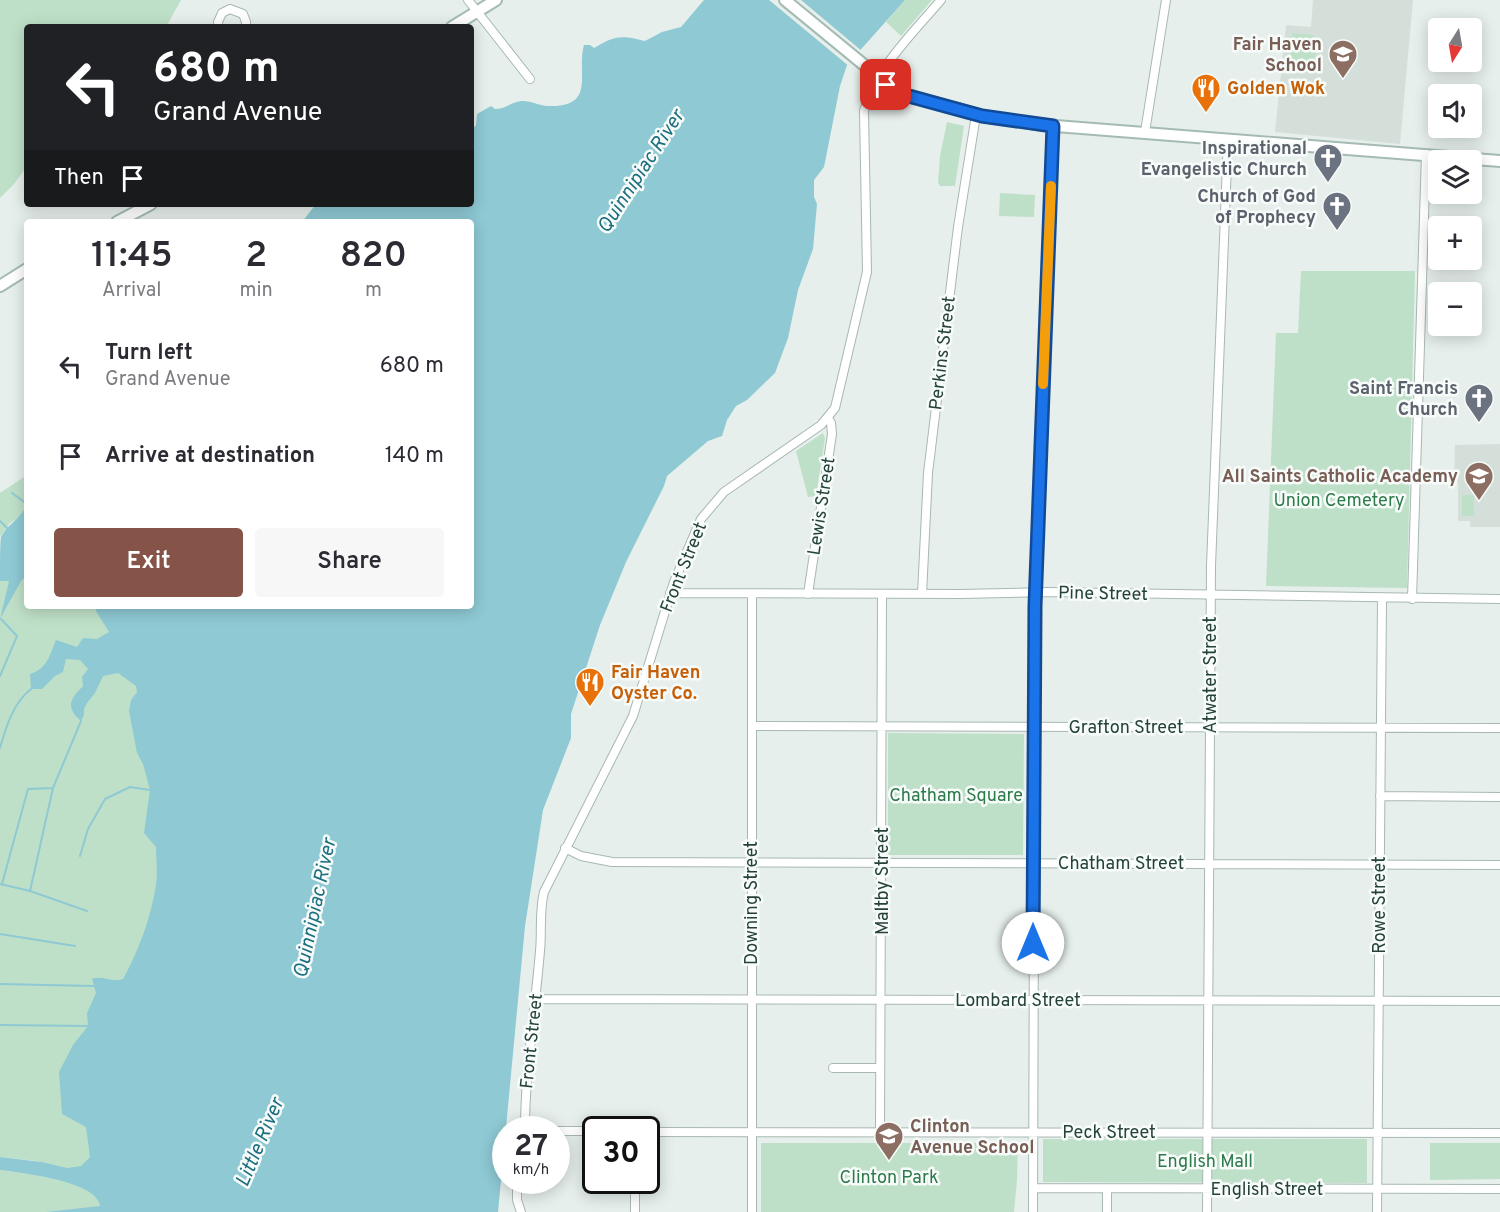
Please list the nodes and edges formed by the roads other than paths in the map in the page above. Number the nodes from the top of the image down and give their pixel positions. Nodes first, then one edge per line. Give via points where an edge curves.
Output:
1 (468, 0) edge
2 (496, 0) edge
3 (505, 0) edge
4 (785, 0) edge
5 (941, 0) edge
6 (1166, 0) edge
7 (480, 14) junction
8 (218, 24) edge
9 (246, 24) edge
10 (458, 24) edge
11 (469, 24) edge
12 (878, 78) junction
13 (530, 79) dead end
14 (976, 114) junction
15 (1053, 126) junction
16 (1144, 132) junction
17 (1228, 139) junction
18 (1426, 154) junction
19 (1500, 161) edge
20 (143, 207) edge
21 (122, 219) edge
22 (24, 271) edge
23 (0, 286) edge
24 (828, 418) junction
25 (670, 593) junction
26 (1036, 593) junction
27 (752, 594) junction
28 (808, 594) junction
29 (882, 594) junction
30 (922, 594) junction
31 (1210, 595) junction
32 (1382, 598) junction
33 (1412, 599) junction
34 (1500, 599) edge
35 (753, 726) junction
36 (882, 726) junction
37 (1034, 726) junction
38 (1210, 727) junction
39 (1381, 728) junction
40 (1500, 728) edge
41 (1380, 796) junction
42 (1500, 797) edge
43 (565, 849) junction
44 (751, 862) junction
45 (882, 862) junction
46 (1034, 863) junction
47 (1209, 863) junction
48 (1500, 865) edge
49 (1379, 866) junction
50 (535, 999) junction
51 (751, 999) junction
52 (881, 999) junction
53 (1033, 1000) junction
54 (1208, 1000) junction
55 (1378, 1000) junction
56 (1500, 1001) edge
57 (833, 1068) dead end
58 (880, 1068) junction
59 (525, 1116) edge
60 (660, 1132) edge
61 (753, 1132) junction
62 (880, 1132) junction
63 (1033, 1132) junction
64 (1208, 1133) junction
65 (1377, 1133) junction
66 (1500, 1133) edge
67 (1033, 1188) junction
68 (1107, 1189) junction
69 (1208, 1189) junction
70 (1377, 1189) junction
71 (1500, 1189) edge
72 (517, 1194) edge
73 (635, 1194) edge
74 (520, 1212) edge
75 (635, 1212) edge
76 (752, 1212) edge
77 (1033, 1212) edge
78 (1107, 1212) edge
79 (1207, 1212) edge
80 (1377, 1212) edge

1 - 7 street
2 - 7 main road
3 - 7 main road
4 - 12 main road
5 - 12 street
6 - 16 street
7 - 10 main road
7 - 11 main road
7 - 13 street
8 - 9 street via 222,13 236,7
12 - 14 main road via 905,95
12 - 24 street via 863,118 867,272 839,397
14 - 15 main road
14 - 30 street, Perkins Street via 928,473
15 - 16 main road
15 - 26 street
16 - 17 main road
17 - 18 main road
17 - 31 street, Atwater Street
18 - 19 main road
18 - 33 street
20 - 21 main road
22 - 23 main road
24 - 25 street, Front Street via 711,505 697,526
24 - 28 street, Lewis Street via 832,434
25 - 27 street, Pine Street
25 - 43 street, Front Street via 633,716
26 - 30 street, Pine Street
26 - 31 street, Pine Street
26 - 37 street
27 - 28 street, Pine Street
27 - 35 street, Downing Street
28 - 29 street, Pine Street
29 - 30 street, Pine Street
29 - 36 street, Maltby Street
31 - 32 street, Pine Street
31 - 38 street, Atwater Street
32 - 33 street, Pine Street
32 - 39 street, Rowe Street
33 - 34 street, Pine Street
35 - 36 street, Grafton Street
35 - 44 street, Downing Street
36 - 37 street, Grafton Street
36 - 45 street, Maltby Street
37 - 38 street, Grafton Street
37 - 46 street
38 - 39 street, Grafton Street
38 - 47 street, Atwater Street
39 - 40 street, Grafton Street
39 - 41 street, Rowe Street
41 - 42 street
41 - 49 street, Rowe Street
43 - 44 street, Chatham Street via 612,862
43 - 50 street, Front Street via 541,902
44 - 45 street, Chatham Street
44 - 51 street, Downing Street
45 - 46 street, Chatham Street
45 - 52 street, Maltby Street
46 - 47 street, Chatham Street
46 - 53 street
47 - 49 street, Chatham Street
47 - 54 street, Atwater Street
48 - 49 street, Chatham Street
49 - 55 street, Rowe Street
50 - 51 street, Lombard Street
50 - 59 street, Front Street
51 - 52 street, Lombard Street
51 - 61 street, Downing Street
52 - 53 street, Lombard Street
52 - 58 street, Maltby Street
53 - 54 street, Lombard Street
53 - 63 street
54 - 55 street, Lombard Street
54 - 64 street, Atwater Street
55 - 56 street, Lombard Street
55 - 65 street, Rowe Street
57 - 58 street
58 - 62 street, Maltby Street
60 - 61 street, Peck Street
61 - 62 street, Peck Street
61 - 76 street, Downing Street
62 - 63 street, Peck Street
63 - 64 street, Peck Street
63 - 67 street
64 - 65 street, Peck Street
64 - 69 street, Atwater Street
65 - 66 street, Peck Street
65 - 70 street, Rowe Street
67 - 68 street, English Street
67 - 77 street
68 - 69 street, English Street
68 - 78 street
69 - 70 street, English Street
69 - 79 street, Atwater Street
70 - 71 street, English Street
70 - 80 street, Rowe Street
72 - 74 street
73 - 75 street

